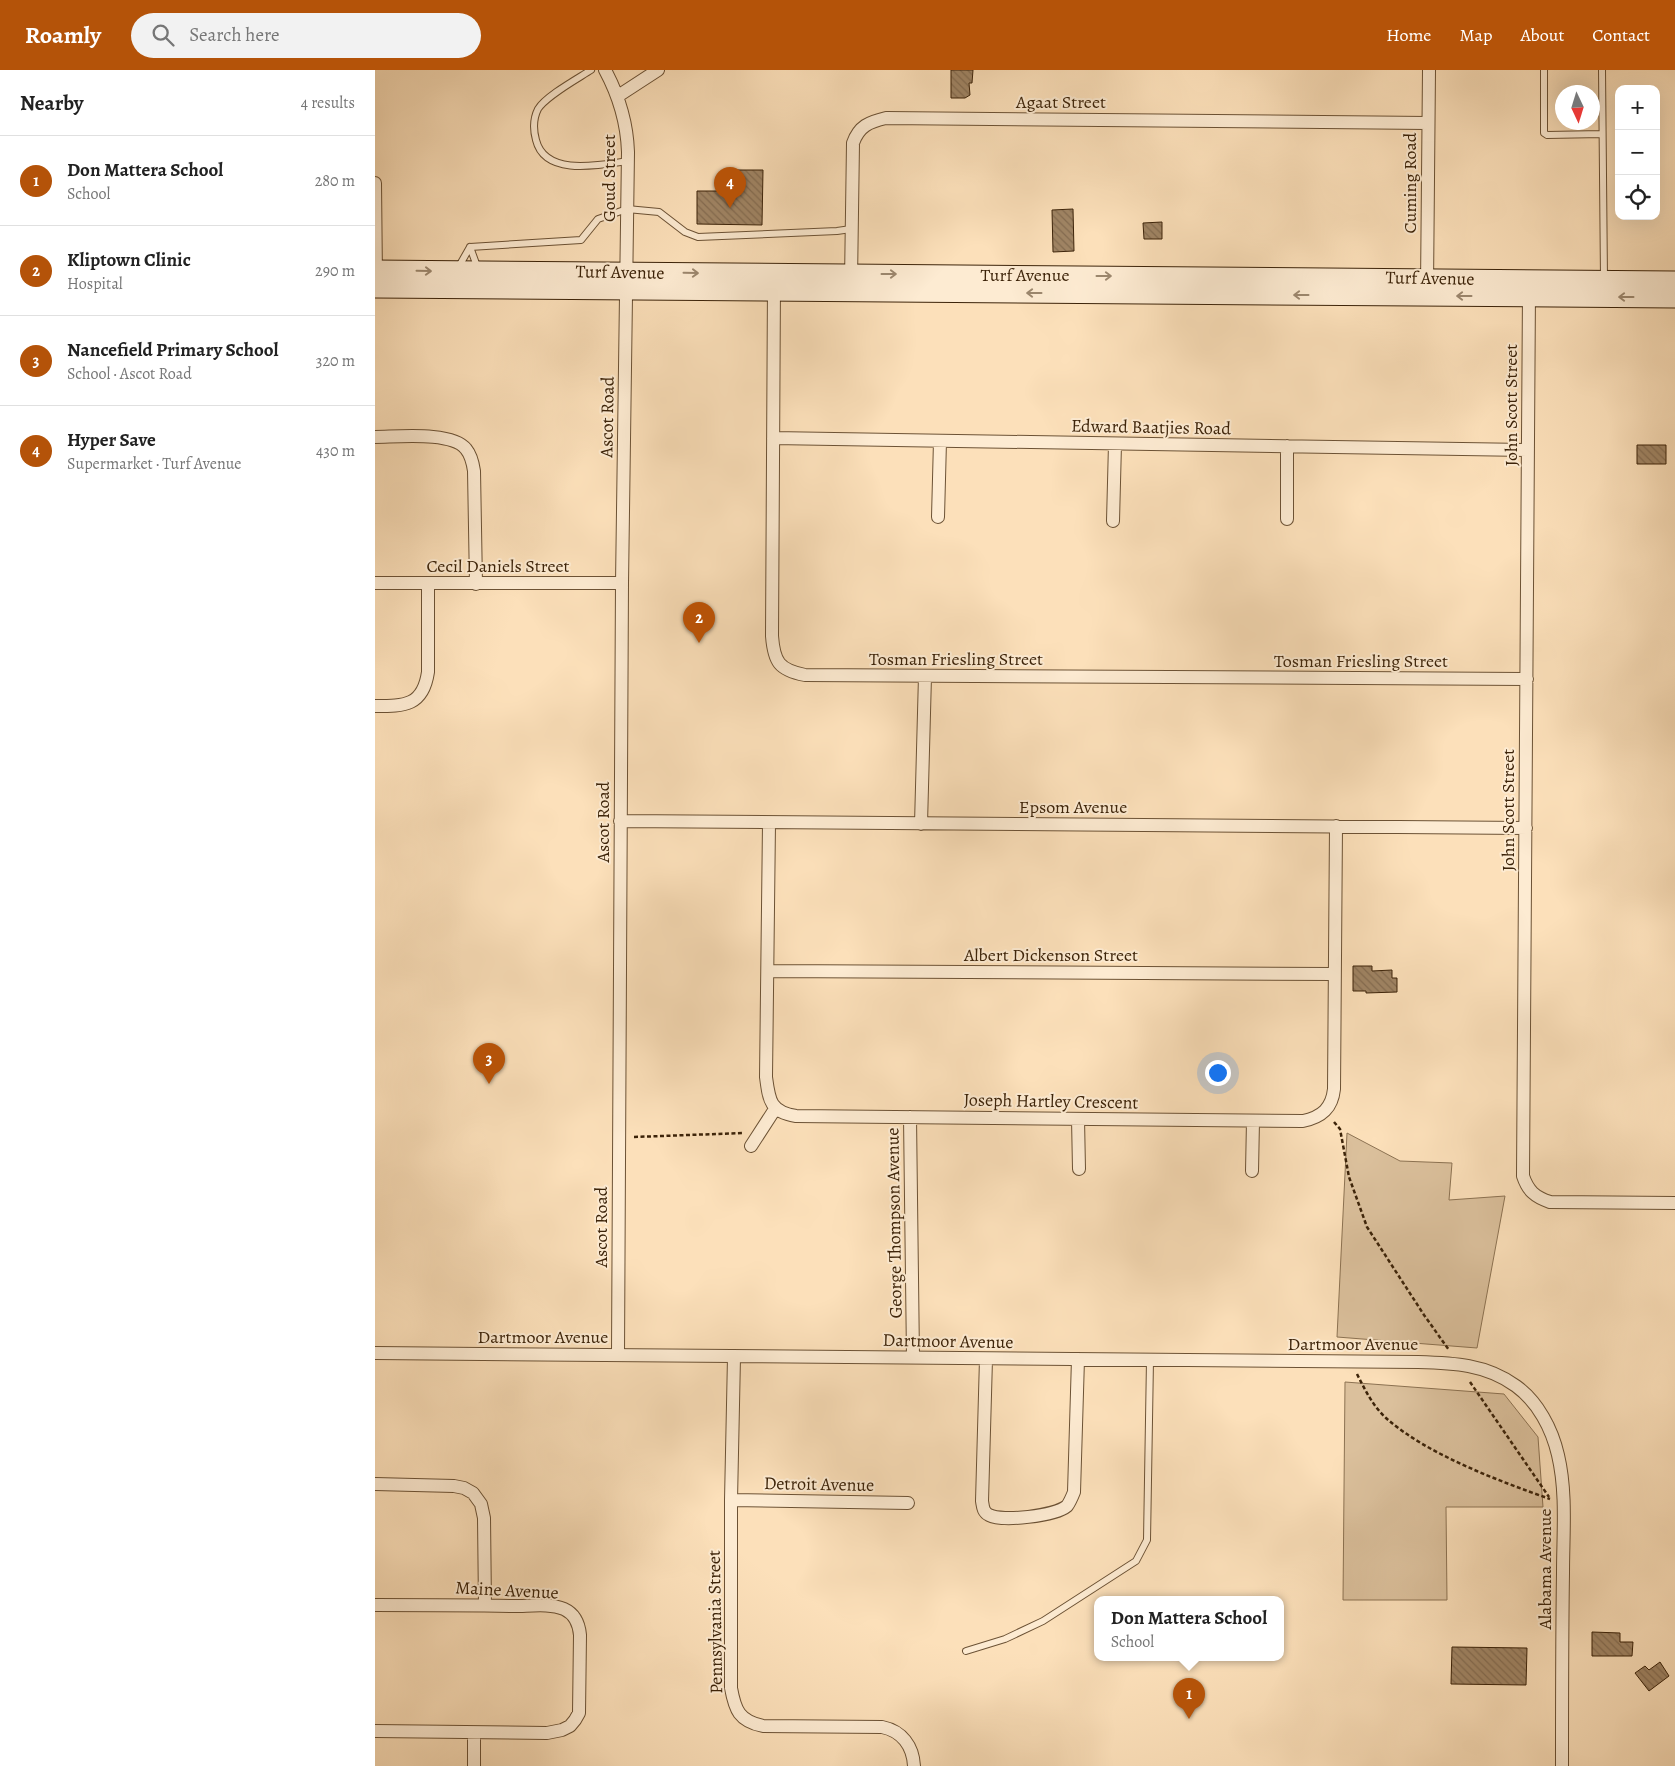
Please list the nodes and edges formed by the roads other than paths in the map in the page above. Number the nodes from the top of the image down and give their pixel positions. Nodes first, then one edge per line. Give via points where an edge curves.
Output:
1 (591, 70) edge
2 (605, 70) edge
3 (659, 70) edge
4 (1429, 70) edge
5 (1544, 70) edge
6 (1602, 70) edge
7 (618, 96) junction
8 (1428, 123) junction
9 (1602, 134) junction
10 (628, 161) junction
11 (375, 183) edge
12 (627, 209) junction
13 (851, 229) junction
14 (470, 247) junction
15 (456, 271) junction
16 (479, 271) junction
17 (376, 279) edge
18 (1605, 280) junction
19 (626, 281) junction
20 (1675, 281) edge
21 (774, 282) junction
22 (851, 283) junction
23 (1427, 287) junction
24 (1529, 288) junction
25 (1675, 298) edge
26 (375, 437) edge
27 (773, 438) junction
28 (940, 441) junction
29 (1115, 444) junction
30 (1287, 446) junction
31 (1528, 450) junction
32 (939, 517) dead end
33 (1287, 519) dead end
34 (1113, 521) dead end
35 (375, 583) edge
36 (622, 583) junction
37 (428, 584) junction
38 (476, 584) junction
39 (925, 676) junction
40 (1527, 679) junction
41 (375, 706) edge
42 (620, 821) junction
43 (769, 823) junction
44 (921, 824) junction
45 (1336, 826) junction
46 (1526, 828) junction
47 (768, 971) junction
48 (1334, 974) junction
49 (775, 1109) junction
50 (910, 1117) junction
51 (1078, 1119) junction
52 (1253, 1121) junction
53 (751, 1146) dead end
54 (1079, 1169) dead end
55 (1252, 1170) dead end
56 (1675, 1203) edge
57 (375, 1353) edge
58 (618, 1354) junction
59 (734, 1357) junction
60 (913, 1358) junction
61 (986, 1359) junction
62 (1078, 1360) junction
63 (1150, 1360) junction
64 (1516, 1386) joint
65 (375, 1484) edge
66 (731, 1500) junction
67 (908, 1503) dead end
68 (375, 1605) edge
69 (485, 1605) junction
70 (966, 1651) dead end
71 (375, 1731) edge
72 (474, 1733) junction
73 (474, 1766) edge
74 (914, 1766) edge
75 (1562, 1766) edge

1 - 10 lane via 539,108 534,124 536,142 548,159 555,163 589,166
2 - 7 street, Goud Street
3 - 7 street
4 - 8 street, Cuming Road
5 - 9 lane via 1544,133
6 - 9 lane
7 - 10 street, Goud Street via 627,128
8 - 13 street, Agaat Street via 886,118 862,127 853,143
8 - 23 street, Cuming Road
9 - 18 lane
10 - 12 street, Goud Street
11 - 17 street
12 - 13 lane via 659,212 685,232 698,237
12 - 14 lane via 598,219 581,240
12 - 19 street, Goud Street
13 - 22 street, Agaat Street
14 - 15 lane
14 - 16 lane
15 - 16 main road, Turf Avenue
17 -> 15 main road, Turf Avenue
16 - 19 main road, Turf Avenue
17 - 19 main road, Turf Avenue
18 - 20 main road, Turf Avenue
18 - 24 main road, Turf Avenue
19 - 21 main road, Turf Avenue
19 - 36 street, Ascot Road
21 - 22 main road, Turf Avenue
21 - 27 street, Tosman Friesling Street
22 - 23 main road, Turf Avenue
23 - 24 main road, Turf Avenue
25 -> 24 main road, Turf Avenue
24 - 31 street, John Scott Street
26 - 38 street via 442,438 465,448 475,471
27 - 28 street, Edward Baatjies Road
27 - 39 street, Tosman Friesling Street via 772,636 777,661 793,673 805,675
28 - 29 street, Edward Baatjies Road
28 - 32 street
29 - 30 street, Edward Baatjies Road
29 - 34 street
30 - 31 street, Edward Baatjies Road
30 - 33 street
31 - 40 street, John Scott Street
35 - 37 street, Cecil Daniels Street
36 - 38 street, Cecil Daniels Street
36 - 42 street, Ascot Road
37 - 38 street, Cecil Daniels Street
37 - 41 street via 428,672 424,689 416,700 406,704
39 - 40 street, Tosman Friesling Street
39 - 44 street
40 - 46 street, John Scott Street
42 - 43 street, Epsom Avenue
42 - 58 street, Ascot Road
43 - 44 street, Epsom Avenue
43 - 47 street
44 - 45 street, Epsom Avenue
45 - 46 street, Epsom Avenue
45 - 48 street
46 - 56 street, John Scott Street via 1522,1158 1527,1187 1532,1194 1551,1202
47 - 48 street, Albert Dickenson Street
47 - 49 street via 766,1076
48 - 52 street, Joseph Hartley Crescent via 1333,1099 1325,1112 1313,1119
49 - 50 street, Joseph Hartley Crescent via 796,1116
49 - 53 street
50 - 51 street, Joseph Hartley Crescent
50 - 60 street, George Thompson Avenue
51 - 52 street, Joseph Hartley Crescent
51 - 54 street
52 - 55 street
57 - 58 street, Dartmoor Avenue
58 - 59 street, Dartmoor Avenue
59 - 60 street, Dartmoor Avenue
59 - 66 street, Pennsylvania Street
60 - 61 street, Dartmoor Avenue
61 - 62 street, Dartmoor Avenue
61 - 62 street via 982,1501 985,1512 997,1517 1057,1512 1067,1506 1075,1492
62 - 63 street, Dartmoor Avenue
63 - 64 street, Dartmoor Avenue via 1459,1364 1485,1369
63 - 70 lane via 1147,1540 1136,1561 1043,1620 1005,1639
64 - 75 street, Alabama Avenue via 1544,1419 1561,1470
65 - 69 street via 455,1486 473,1493 481,1504 484,1518
66 - 67 street, Detroit Avenue
66 - 74 street, Pennsylvania Street via 731,1688 740,1716 763,1726 892,1729 907,1742
68 - 69 street, Maine Avenue
69 - 72 street, Maine Avenue via 563,1608 573,1616 580,1634 579,1713 570,1726 556,1732
71 - 72 street, Maine Avenue
72 - 73 street

